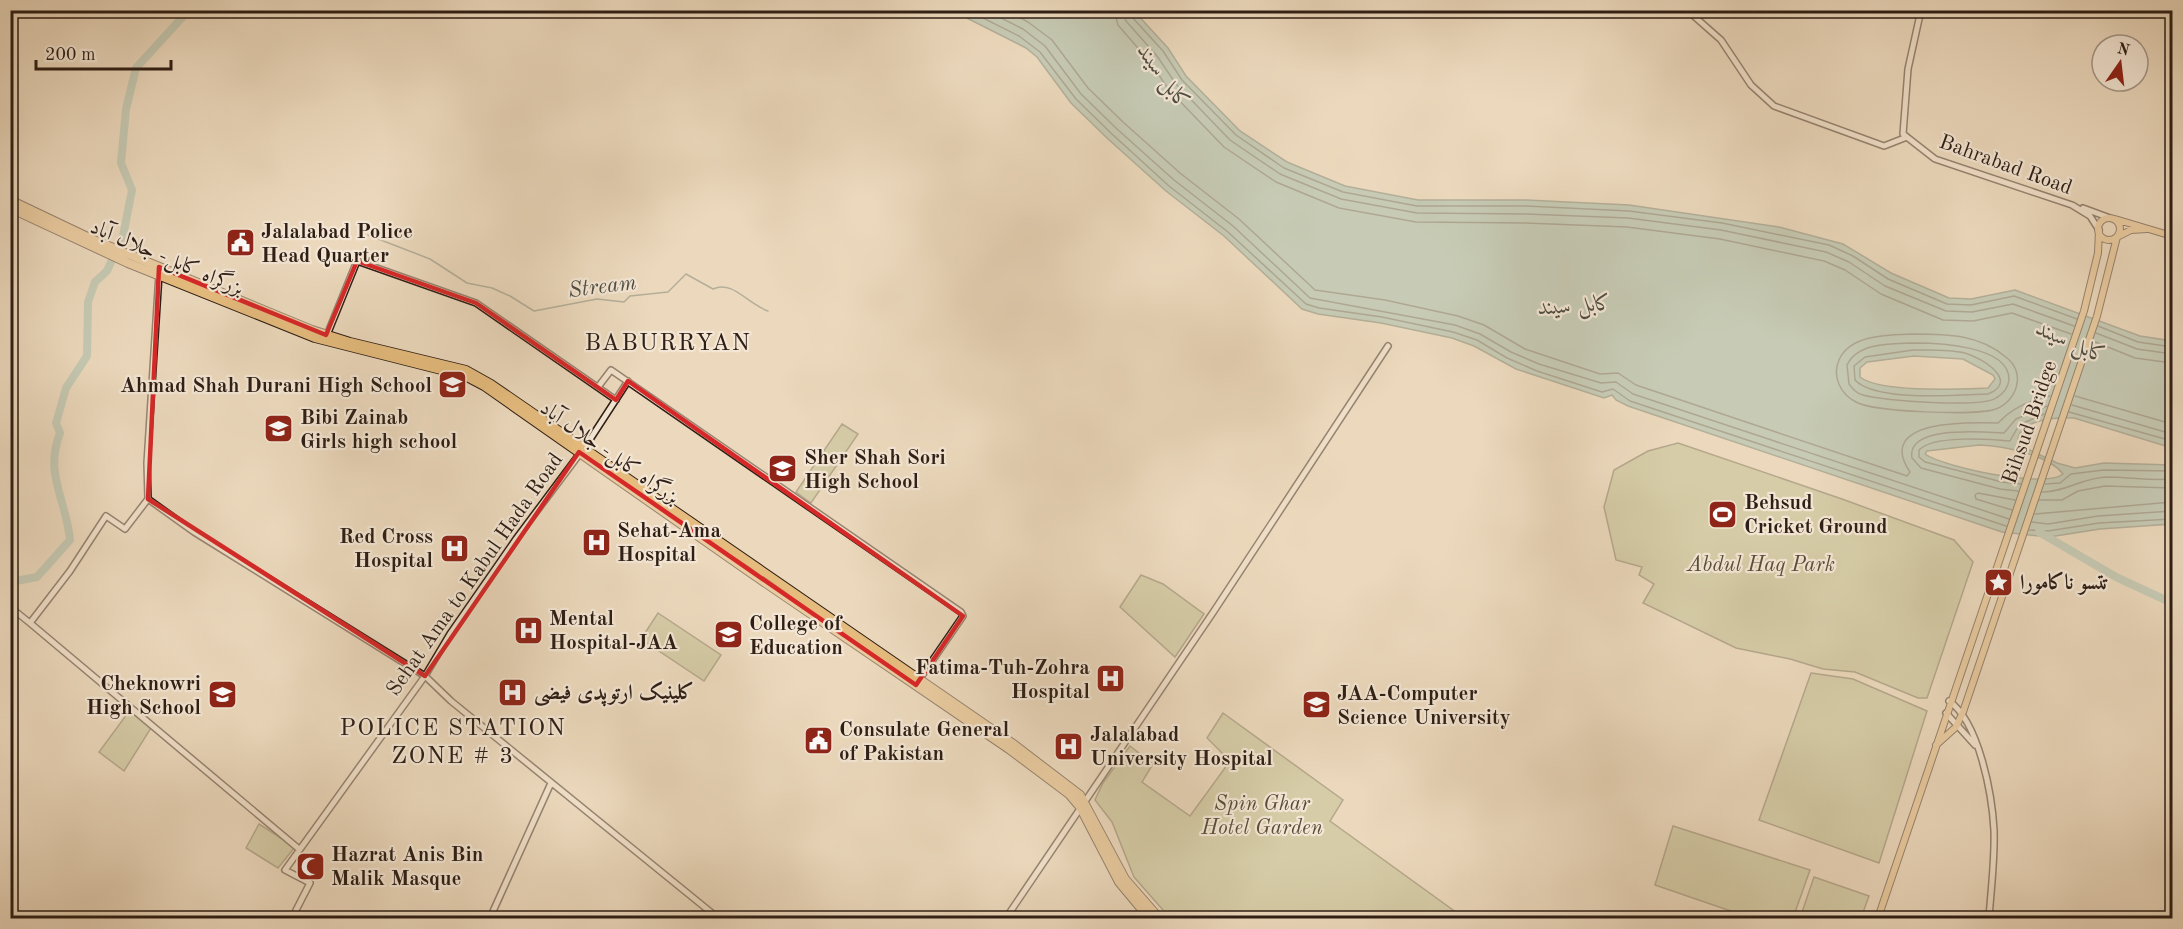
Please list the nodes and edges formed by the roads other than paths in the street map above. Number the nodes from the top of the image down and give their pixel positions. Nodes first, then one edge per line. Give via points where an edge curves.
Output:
1 (1688, 10) edge
2 (1921, 10) edge
3 (1907, 137) junction
4 (10, 200) edge
5 (2072, 205) junction
6 (10, 208) edge
7 (2112, 219) junction
8 (2147, 229) junction
9 (2099, 230) junction
10 (2172, 236) edge
11 (2117, 237) junction
12 (92, 243) junction
13 (159, 271) junction
14 (327, 335) junction
15 (1388, 346) dead end
16 (628, 381) junction
17 (598, 387) junction
18 (616, 400) junction
19 (581, 450) junction
20 (148, 499) junction
21 (10, 607) edge
22 (30, 623) junction
23 (1967, 651) junction
24 (1981, 656) junction
25 (425, 676) junction
26 (918, 682) junction
27 (1950, 701) junction
28 (1963, 712) junction
29 (1946, 713) junction
30 (1956, 727) junction
31 (1934, 747) junction
32 (1978, 749) junction
33 (551, 783) junction
34 (1082, 804) junction
35 (299, 849) junction
36 (292, 918) edge
37 (490, 918) edge
38 (718, 918) edge
39 (1006, 918) edge
40 (1149, 918) edge
41 (1159, 918) edge
42 (1878, 918) edge
43 (1989, 918) edge

1 - 3 street via 1721,40 1751,85 1774,106 1884,146
2 - 3 street via 1908,69 1902,124
3 - 5 street, Bahrabad Road via 1935,159
4 - 12 highway
5 - 7 street
5 - 9 street, Bahrabad Road via 2090,216
6 - 12 highway, بزرگراه کابل- جلال آباد
7 - 8 main road
7 - 9 main road via 2101,221
7 - 11 main road via 2120,228
8 - 10 main road
8 - 11 main road via 2131,230
9 - 11 main road via 2104,238
9 - 23 main road, Bihsud Bridge via 2095,270 2083,313
11 - 24 main road via 2097,316
12 - 13 highway, بزرگراه کابل- جلال آباد
13 - 14 highway, بزرگراه کابل- جلال آباد
13 - 19 highway, بزرگراه کابل- جلال آباد via 315,338 465,376
13 - 20 street
14 - 17 street via 357,261 476,303
14 - 19 highway, بزرگراه کابل- جلال آباد via 474,373
15 - 34 street
16 - 17 street via 611,370
16 - 18 street, Sehat Ama to Kabul Hada Road
16 - 26 street via 961,612 963,616
17 - 18 street
18 - 19 street, Sehat Ama to Kabul Hada Road
19 - 25 street, Sehat Ama to Kabul Hada Road via 450,634
19 - 26 highway, بزرگراه کابل- جلال آباد
20 - 22 street via 125,529 106,516
20 - 25 street via 194,532
21 - 22 street
22 - 35 street
23 - 24 main road
23 - 27 main road, Bihsud Bridge
24 - 28 main road
25 - 33 street
25 - 35 street, Sehat Ama to Kabul Hada Road
26 - 34 highway, بزرگراه کابل- جلال آباد via 1012,743 1073,789
27 - 28 street
27 - 29 main road, Bihsud Bridge
28 - 30 main road
28 - 32 street
29 - 30 street
29 - 31 main road, Bihsud Bridge
30 - 31 main road
30 - 32 street
31 - 42 main road, Bihsud Bridge
32 - 43 street via 1994,830
33 - 37 street
33 - 38 street
34 - 39 street
34 - 40 highway, بزرگراه کابل- جلال آباد via 1119,882
34 - 41 highway, بزرگراه کابل- جلال آباد via 1125,879
35 - 36 street, Sehat Ama to Kabul Hada Road via 285,870 310,883

